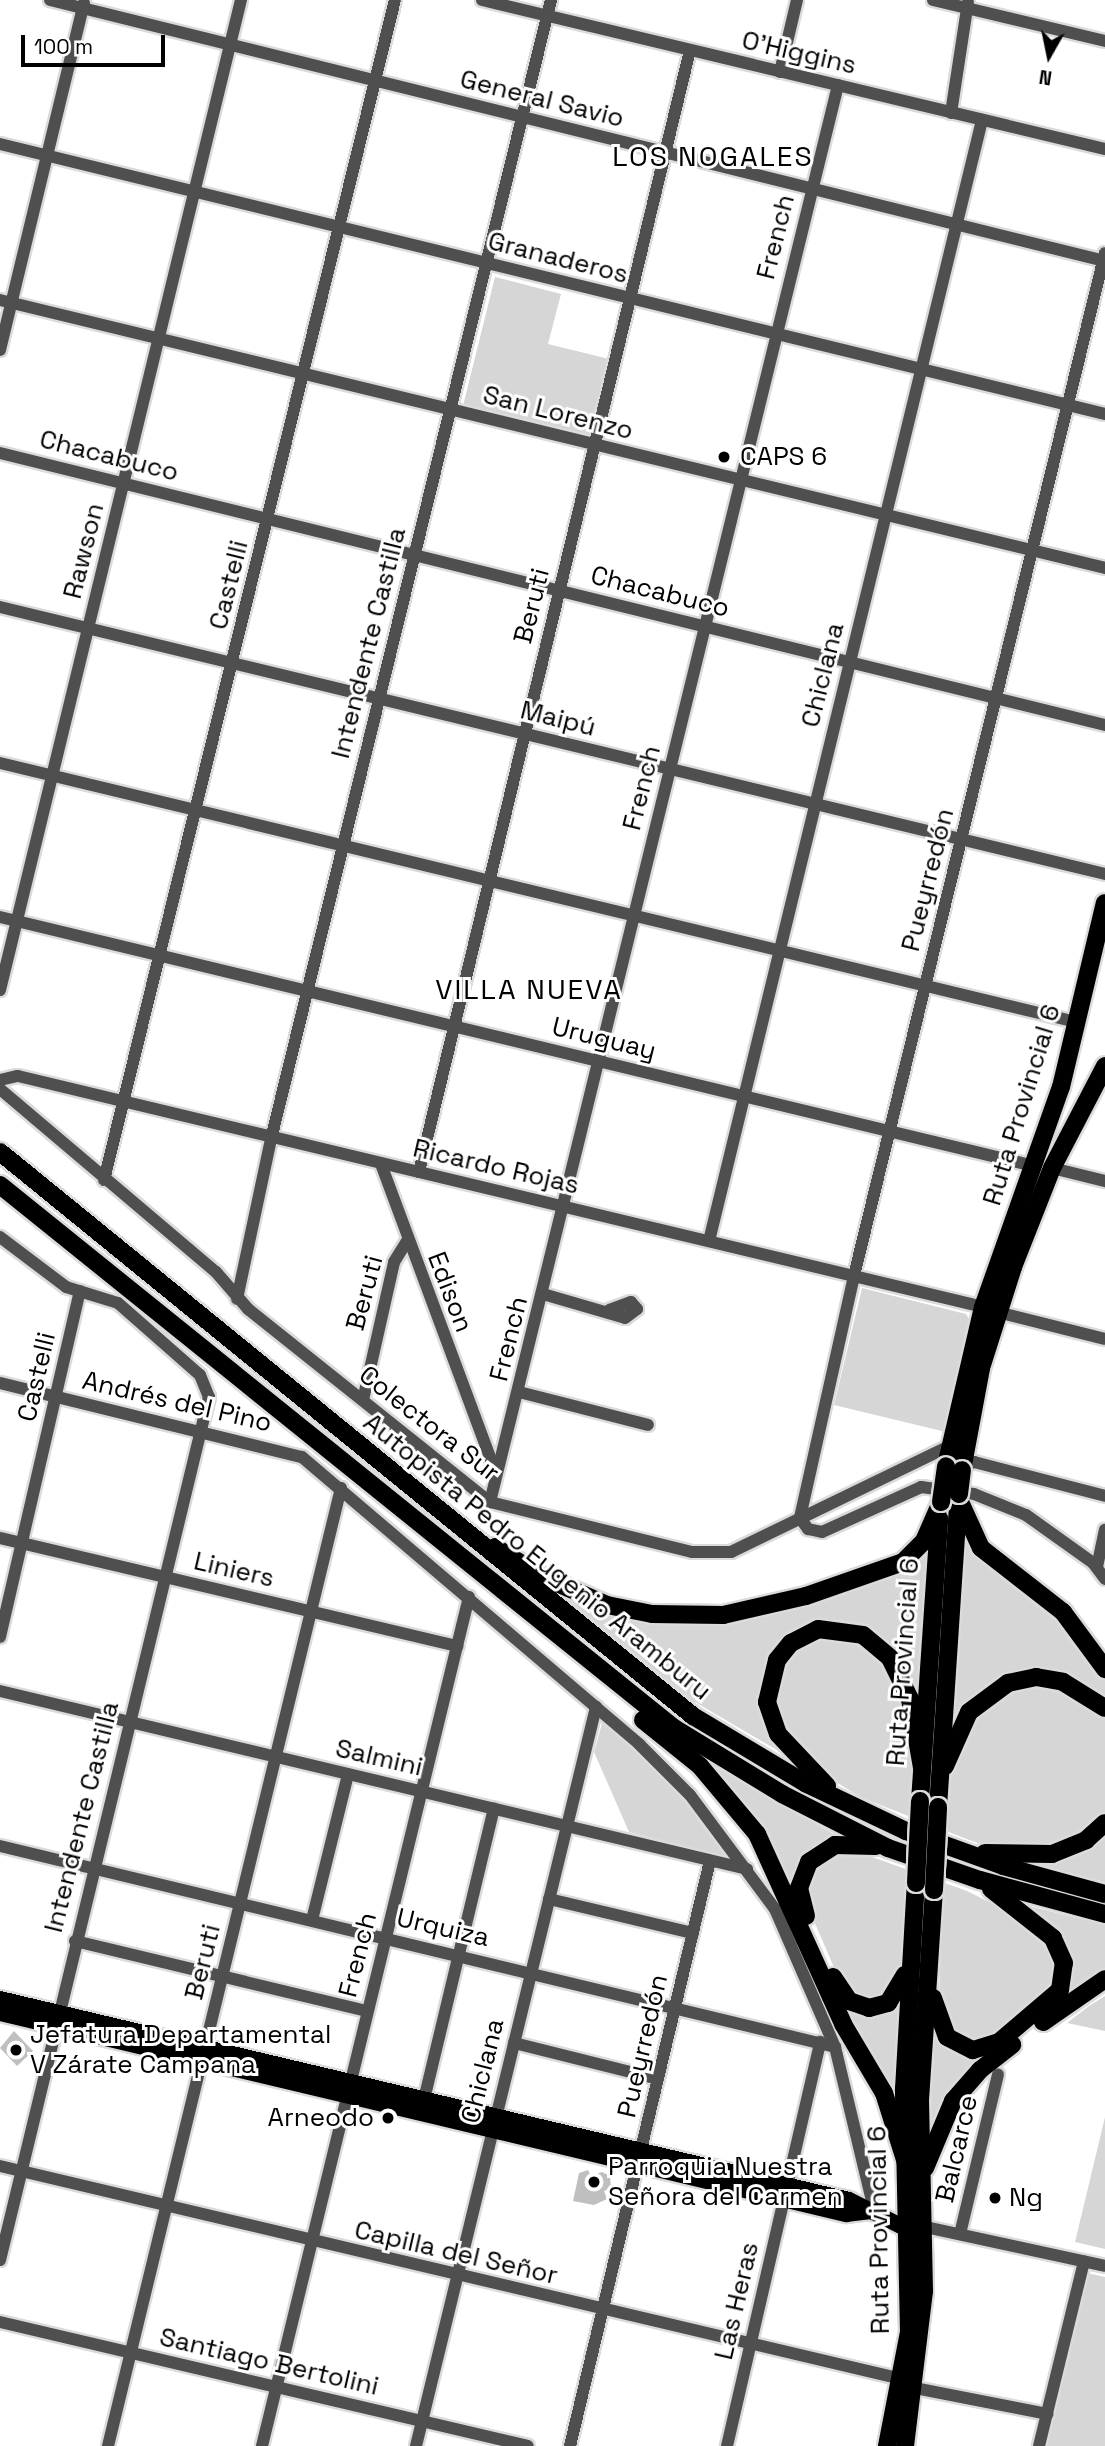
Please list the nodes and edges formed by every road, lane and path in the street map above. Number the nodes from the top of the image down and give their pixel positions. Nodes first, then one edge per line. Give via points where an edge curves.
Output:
1 (50, 0) edge
2 (241, 0) edge
3 (395, 0) edge
4 (482, 0) edge
5 (551, 0) edge
6 (796, 0) edge
7 (933, 0) edge
8 (84, 4) edge
9 (967, 4) edge
10 (547, 16) junction
11 (1105, 41) edge
12 (230, 45) junction
13 (690, 50) junction
14 (780, 72) junction
15 (374, 82) junction
16 (838, 85) junction
17 (951, 113) junction
18 (522, 118) junction
19 (982, 120) junction
20 (0, 144) edge
21 (1105, 149) edge
22 (666, 152) junction
23 (47, 155) junction
24 (811, 188) junction
25 (194, 192) junction
26 (957, 224) junction
27 (339, 227) junction
28 (1104, 258) edge
29 (486, 264) junction
30 (630, 299) junction
31 (6, 301) edge
32 (776, 334) junction
33 (159, 338) junction
34 (0, 350) edge
35 (921, 369) junction
36 (303, 374) junction
37 (1068, 405) junction
38 (450, 410) junction
39 (1105, 414) edge
40 (595, 445) junction
41 (0, 453) edge
42 (739, 481) junction
43 (124, 484) junction
44 (886, 515) junction
45 (268, 519) junction
46 (1032, 550) junction
47 (415, 555) junction
48 (1105, 568) edge
49 (559, 590) junction
50 (0, 607) edge
51 (704, 626) junction
52 (89, 628) junction
53 (849, 662) junction
54 (233, 663) junction
55 (996, 698) junction
56 (379, 699) junction
57 (1105, 724) edge
58 (525, 734) junction
59 (0, 763) edge
60 (670, 770) junction
61 (53, 775) junction
62 (814, 805) junction
63 (198, 810) junction
64 (961, 840) junction
65 (343, 845) junction
66 (1105, 874) edge
67 (489, 881) junction
68 (1105, 903) edge
69 (634, 916) junction
70 (0, 917) edge
71 (18, 921) junction
72 (779, 951) junction
73 (162, 956) junction
74 (926, 986) junction
75 (0, 990) edge
76 (307, 991) junction
77 (1076, 1022) junction
78 (454, 1026) junction
79 (600, 1061) junction
80 (1105, 1066) edge
81 (0, 1080) edge
82 (0, 1089) edge
83 (744, 1096) junction
84 (127, 1103) junction
85 (890, 1131) junction
86 (0, 1139) edge
87 (271, 1139) junction
88 (0, 1152) edge
89 (381, 1164) junction
90 (1043, 1167) junction
91 (22, 1170) junction
92 (419, 1172) junction
93 (104, 1180) junction
94 (1105, 1181) edge
95 (0, 1185) edge
96 (0, 1194) edge
97 (566, 1206) junction
98 (56, 1229) junction
99 (0, 1237) edge
100 (407, 1241) junction
101 (709, 1241) junction
102 (854, 1276) junction
103 (80, 1291) junction
104 (544, 1294) junction
105 (237, 1299) junction
106 (990, 1309) junction
107 (609, 1310) dead end
108 (1105, 1339) edge
109 (0, 1383) edge
110 (519, 1392) junction
111 (56, 1396) junction
112 (363, 1400) junction
113 (648, 1425) dead end
114 (201, 1430) junction
115 (949, 1446) junction
116 (957, 1467) junction
117 (496, 1473) junction
118 (392, 1476) junction
119 (341, 1488) junction
120 (1105, 1496) edge
121 (490, 1502) junction
122 (948, 1511) junction
123 (800, 1518) junction
124 (1105, 1530) edge
125 (0, 1538) edge
126 (23, 1543) junction
127 (1097, 1567) junction
128 (164, 1576) junction
129 (1105, 1579) edge
130 (469, 1597) junction
131 (311, 1612) junction
132 (0, 1637) edge
133 (457, 1646) junction
134 (1105, 1669) edge
135 (608, 1679) junction
136 (0, 1691) edge
137 (596, 1707) junction
138 (1105, 1708) edge
139 (128, 1721) junction
140 (276, 1757) junction
141 (922, 1768) junction
142 (348, 1774) junction
143 (939, 1786) junction
144 (421, 1792) junction
145 (494, 1809) junction
146 (864, 1812) junction
147 (1105, 1823) edge
148 (567, 1826) junction
149 (0, 1846) edge
150 (888, 1848) junction
151 (959, 1851) junction
152 (710, 1861) junction
153 (93, 1868) junction
154 (747, 1869) junction
155 (980, 1880) junction
156 (1105, 1894) edge
157 (549, 1899) junction
158 (240, 1903) junction
159 (1105, 1914) edge
160 (312, 1920) junction
161 (693, 1933) junction
162 (385, 1938) junction
163 (75, 1941) junction
164 (930, 1947) junction
165 (459, 1955) junction
166 (910, 1962) junction
167 (531, 1972) junction
168 (222, 1976) junction
169 (1105, 1979) edge
170 (0, 1999) edge
171 (675, 2007) junction
172 (367, 2011) junction
173 (0, 2013) edge
174 (57, 2020) junction
175 (820, 2042) junction
176 (514, 2043) junction
177 (835, 2047) junction
178 (203, 2056) junction
179 (998, 2074) dead end
180 (658, 2079) junction
181 (348, 2090) junction
182 (422, 2108) junction
183 (494, 2125) junction
184 (639, 2159) junction
185 (906, 2163) junction
186 (0, 2166) edge
187 (21, 2172) junction
188 (922, 2178) junction
189 (785, 2193) junction
190 (167, 2207) junction
191 (874, 2210) junction
192 (917, 2228) junction
193 (960, 2234) junction
194 (312, 2242) junction
195 (0, 2260) edge
196 (1084, 2261) junction
197 (1105, 2266) edge
198 (457, 2277) junction
199 (602, 2311) junction
200 (0, 2322) edge
201 (751, 2345) junction
202 (131, 2353) junction
203 (909, 2384) junction
204 (276, 2388) junction
205 (1047, 2413) junction
206 (422, 2421) junction
207 (108, 2446) edge
208 (262, 2446) edge
209 (416, 2446) edge
210 (528, 2446) edge
211 (570, 2446) edge
212 (727, 2446) edge
213 (887, 2446) edge
214 (905, 2446) edge
215 (1039, 2446) edge

1 - 8 street, General Savio
2 - 12 street, Rawson
3 - 15 street, Castelli
4 - 10 street, O'Higgins
5 - 10 street, Intendente Castilla
6 - 14 street
7 - 9 street
8 - 12 street, General Savio
8 - 23 street
9 - 11 street
9 - 17 street
10 - 13 street, O'Higgins
10 - 18 street, Intendente Castilla
12 - 15 street, General Savio
12 - 25 street, Rawson
13 - 14 street, O'Higgins
13 - 22 street, Beruti
14 - 16 street, O'Higgins
15 - 18 street, General Savio
15 - 27 street, Castelli
16 - 17 street, O'Higgins
16 - 24 street, French
17 - 19 street, O'Higgins
18 - 22 street, General Savio
18 - 29 street, Intendente Castilla
19 - 21 street, O'Higgins
19 - 26 street, Chiclana
20 - 23 street, Granaderos
22 - 24 street, General Savio
22 - 30 street, Beruti
23 - 25 street, Granaderos
23 - 31 street
24 - 26 street, General Savio
24 - 32 street, French
25 - 27 street, Granaderos
25 - 33 street, Rawson
26 - 28 street, General Savio
26 - 35 street, Chiclana
27 - 29 street, Granaderos
27 - 36 street, Castelli
28 - 37 street, Pueyrredón
29 - 30 street, Granaderos
29 - 38 street, Intendente Castilla
30 - 32 street, Granaderos
30 - 40 street, Beruti
31 - 33 street, San Lorenzo
31 - 34 street
32 - 35 street, Granaderos
32 - 42 street, French
33 - 36 street, San Lorenzo
33 - 43 street, Rawson
35 - 37 street, Granaderos
35 - 44 street, Chiclana
36 - 38 street, San Lorenzo
36 - 45 street, Castelli
37 - 39 street, Granaderos
37 - 46 street, Pueyrredón
38 - 40 street, San Lorenzo
38 - 47 street, Intendente Castilla
40 - 42 street, San Lorenzo
40 - 49 street, Beruti
41 - 43 street, Chacabuco
42 - 44 street, San Lorenzo
42 - 51 street, French
43 - 45 street, Chacabuco
43 - 52 street, Rawson
44 - 46 street, San Lorenzo
44 - 53 street, Chiclana
45 - 47 street, Chacabuco
45 - 54 street, Castelli
46 - 48 street, San Lorenzo
46 - 55 street, Pueyrredón
47 - 49 street, Chacabuco
47 - 56 street, Intendente Castilla
49 - 51 street, Chacabuco
49 - 58 street, Beruti
50 - 52 street, Maipú
51 - 53 street, Chacabuco
51 - 60 street, French
52 - 54 street, Maipú
52 - 61 street, Rawson
53 - 55 street, Chacabuco
53 - 62 street, Chiclana
54 - 56 street, Maipú
54 - 63 street, Castelli
55 - 57 street, Chacabuco
55 - 64 street, Pueyrredón
56 - 58 street, Maipú
56 - 65 street, Intendente Castilla
58 - 60 street, Maipú
58 - 67 street, Beruti
59 - 61 street
60 - 62 street, Maipú
60 - 69 street, French
61 - 63 street
61 - 71 street, Rawson
62 - 64 street, Maipú
62 - 72 street, Chiclana
63 - 65 street
63 - 73 street, Castelli
64 - 66 street, Maipú
64 - 74 street, Pueyrredón
65 - 67 street
65 - 76 street, Intendente Castilla
67 - 69 street
67 - 78 street, Beruti
68 - 77 highway, Ruta Provincial 6
69 - 72 street
69 - 79 street, French
70 - 71 street, Uruguay
71 - 73 street, Uruguay
71 - 75 street, Rawson
72 - 74 street
72 - 83 street, Chiclana
73 - 76 street, Uruguay
73 - 84 street, Castelli
74 - 77 street
74 - 85 street, Pueyrredón
76 - 78 street, Uruguay
76 - 87 street, Intendente Castilla
77 - 90 highway, Ruta Provincial 6
78 - 79 street, Uruguay
78 - 92 street, Beruti
79 - 83 street, Uruguay
79 - 97 street, French
80 - 90 highway, Ruta Provincial 6
81 - 84 street, Ricardo Rojas via 19,1076
82 - 93 street, Colectora Sur
83 - 85 street, Uruguay
83 - 101 street, Chiclana
84 - 87 street, Ricardo Rojas
84 - 93 street, Castelli
85 - 90 street, Uruguay
85 - 102 street, Pueyrredón
86 - 91 highway
87 - 89 street, Ricardo Rojas
87 - 105 street, Intendente Castilla
88 - 91 highway, Autopista Pedro Eugenio Aramburu
89 - 92 street, Ricardo Rojas
89 - 100 street, Edison
90 - 94 street, Uruguay
90 - 106 highway, Ruta Provincial 6
91 - 118 highway, Autopista Pedro Eugenio Aramburu
92 - 97 street, Ricardo Rojas
93 - 105 street, Colectora Sur via 216,1272
95 - 98 highway, Autopista Pedro Eugenio Aramburu
96 - 98 highway
97 - 101 street, Ricardo Rojas
97 - 104 street, French
98 - 135 highway, Autopista Pedro Eugenio Aramburu
99 - 103 street via 37,1267
100 - 112 street, Beruti via 394,1262
100 - 117 street, Edison
101 - 102 street, Ricardo Rojas
102 - 106 street, Ricardo Rojas
102 - 123 street, Pueyrredón
103 - 111 street, Castelli
103 - 114 street, Intendente Castilla via 118,1303 208,1385
104 - 107 street
104 - 110 street, French
105 - 112 street, Colectora Sur
106 - 108 street, Ricardo Rojas
106 - 115 highway, Ruta Provincial 6
106 - 116 highway, Ruta Provincial 6
109 - 111 street, Andrés del Pino
110 - 113 street
110 - 117 street, French
111 - 114 street, Andrés del Pino
111 - 126 street, Castelli
112 - 121 street, Colectora Sur
114 - 119 street, Andrés del Pino via 302,1457
114 - 128 street, Intendente Castilla
115 - 116 highway, Ruta Provincial 6
115 - 123 street, Colectora Sur
116 - 120 street via 974,1462
116 - 122 highway, Ruta Provincial 6, bridge
116 - 122 highway, Ruta Provincial 6, bridge via 959,1494
117 - 121 street, French
118 - 122 highway via 541,1576 607,1605 673,1616 753,1610 895,1566 919,1547
118 - 146 highway, Autopista Pedro Eugenio Aramburu via 665,1698 761,1758
119 - 130 street
119 - 131 street, Beruti
121 - 123 street, Colectora Sur via 716,1553 741,1549
122 - 134 highway via 990,1558 1063,1612
122 - 141 highway, Ruta Provincial 6
122 - 143 highway, Ruta Provincial 6
123 - 127 street via 813,1532 822,1532 921,1487 974,1494 1018,1510
124 - 127 street
125 - 126 street, Liniers
126 - 128 street, Liniers
126 - 132 street, Castelli
127 - 129 street
128 - 131 street, Liniers
128 - 139 street, Intendente Castilla
130 - 133 street, French
130 - 137 street
131 - 133 street, Liniers
131 - 140 street, Beruti
133 - 144 street, French
135 - 150 highway, Autopista Pedro Eugenio Aramburu via 674,1728 760,1781
135 - 185 highway via 640,1718 700,1766 757,1834 843,2024 884,2094
136 - 139 street, Salmini
137 - 148 street, Chiclana
137 - 154 street via 690,1795
138 - 143 highway via 1063,1682 1036,1677 1008,1683 969,1712 952,1743
139 - 140 street, Salmini
139 - 153 street, Intendente Castilla
140 - 142 street, Salmini
140 - 158 street, Beruti
141 - 146 highway via 910,1699 882,1649 841,1628 818,1629 791,1643 770,1678 767,1702 773,1723 812,1774
141 - 166 highway, Ruta Provincial 6, bridge
142 - 144 street, Salmini
142 - 160 street
143 - 164 highway, Ruta Provincial 6, bridge
144 - 145 street, Salmini
144 - 162 street, French
145 - 148 street, Salmini
145 - 165 street
146 - 151 highway, Autopista Pedro Eugenio Aramburu
147 - 151 highway via 1086,1840 1052,1854
148 - 152 street, Salmini
148 - 157 street, Chiclana
149 - 153 street, Urquiza
150 - 155 highway, Autopista Pedro Eugenio Aramburu
150 - 166 highway via 825,1849 804,1870 800,1899 836,1984 859,2007 888,2004
151 - 156 highway, Autopista Pedro Eugenio Aramburu
152 - 154 street, Salmini
152 - 161 street, Pueyrredón
153 - 158 street, Urquiza
153 - 163 street, Intendente Castilla
154 - 177 street via 775,1909
155 - 159 highway, Autopista Pedro Eugenio Aramburu
155 - 164 highway via 1053,1938 1065,1973 1056,1997 999,2042 982,2049 958,2046 935,2015
157 - 161 street
157 - 167 street, Chiclana
158 - 160 street, Urquiza
158 - 168 street, Beruti
160 - 162 street, Urquiza
161 - 171 street, Pueyrredón
162 - 165 street, Urquiza
162 - 172 street, French
163 - 168 street
163 - 174 street, Intendente Castilla
164 - 188 highway, Ruta Provincial 6 via 921,2068
165 - 167 street, Urquiza
165 - 182 street
166 - 185 highway, Ruta Provincial 6
167 - 171 street, Urquiza
167 - 176 street, Chiclana
168 - 172 street
168 - 178 street, Beruti
169 - 188 highway via 971,2079 945,2117
170 - 174 main road
171 - 175 street, Urquiza
171 - 180 street, Pueyrredón
172 - 181 street, French
173 - 174 main road
174 - 178 main road
174 - 187 street, Intendente Castilla
175 - 177 street, Urquiza
175 - 189 street, Las Heras
176 - 180 street
176 - 183 street, Chiclana
177 - 191 street
178 - 181 main road
178 - 190 street, Beruti
179 - 193 street, Balcarce
180 - 184 street, Pueyrredón
181 - 182 main road
181 - 194 street, French
182 - 183 main road
183 - 184 main road
183 - 198 street, Chiclana
184 - 189 main road
184 - 199 street, Pueyrredón
185 - 192 highway, Ruta Provincial 6
186 - 187 street, Capilla del Señor
187 - 190 street, Capilla del Señor
187 - 195 street, Intendente Castilla
188 - 192 highway, Ruta Provincial 6
189 - 191 main road
189 - 201 street, Las Heras
190 - 194 street, Capilla del Señor
190 - 202 street, Beruti
191 - 192 main road
192 - 193 street
192 - 203 highway, Ruta Provincial 6
193 - 196 street
194 - 198 street, Capilla del Señor
194 - 204 street, French
196 - 197 street
196 - 205 street
198 - 199 street, Capilla del Señor
198 - 206 street, Chiclana
199 - 201 street, Capilla del Señor
199 - 211 street, Pueyrredón
200 - 202 street, Santiago Bertolini
201 - 203 street, Capilla del Señor
201 - 212 street, Las Heras
202 - 204 street, Santiago Bertolini
202 - 207 street, Beruti
203 - 205 street, Capilla del Señor
203 - 213 highway, Ruta Provincial 6
203 - 214 highway, Ruta Provincial 6
204 - 206 street, Santiago Bertolini
204 - 208 street, French
205 - 215 street
206 - 209 street, Chiclana
206 - 210 street, Santiago Bertolini

